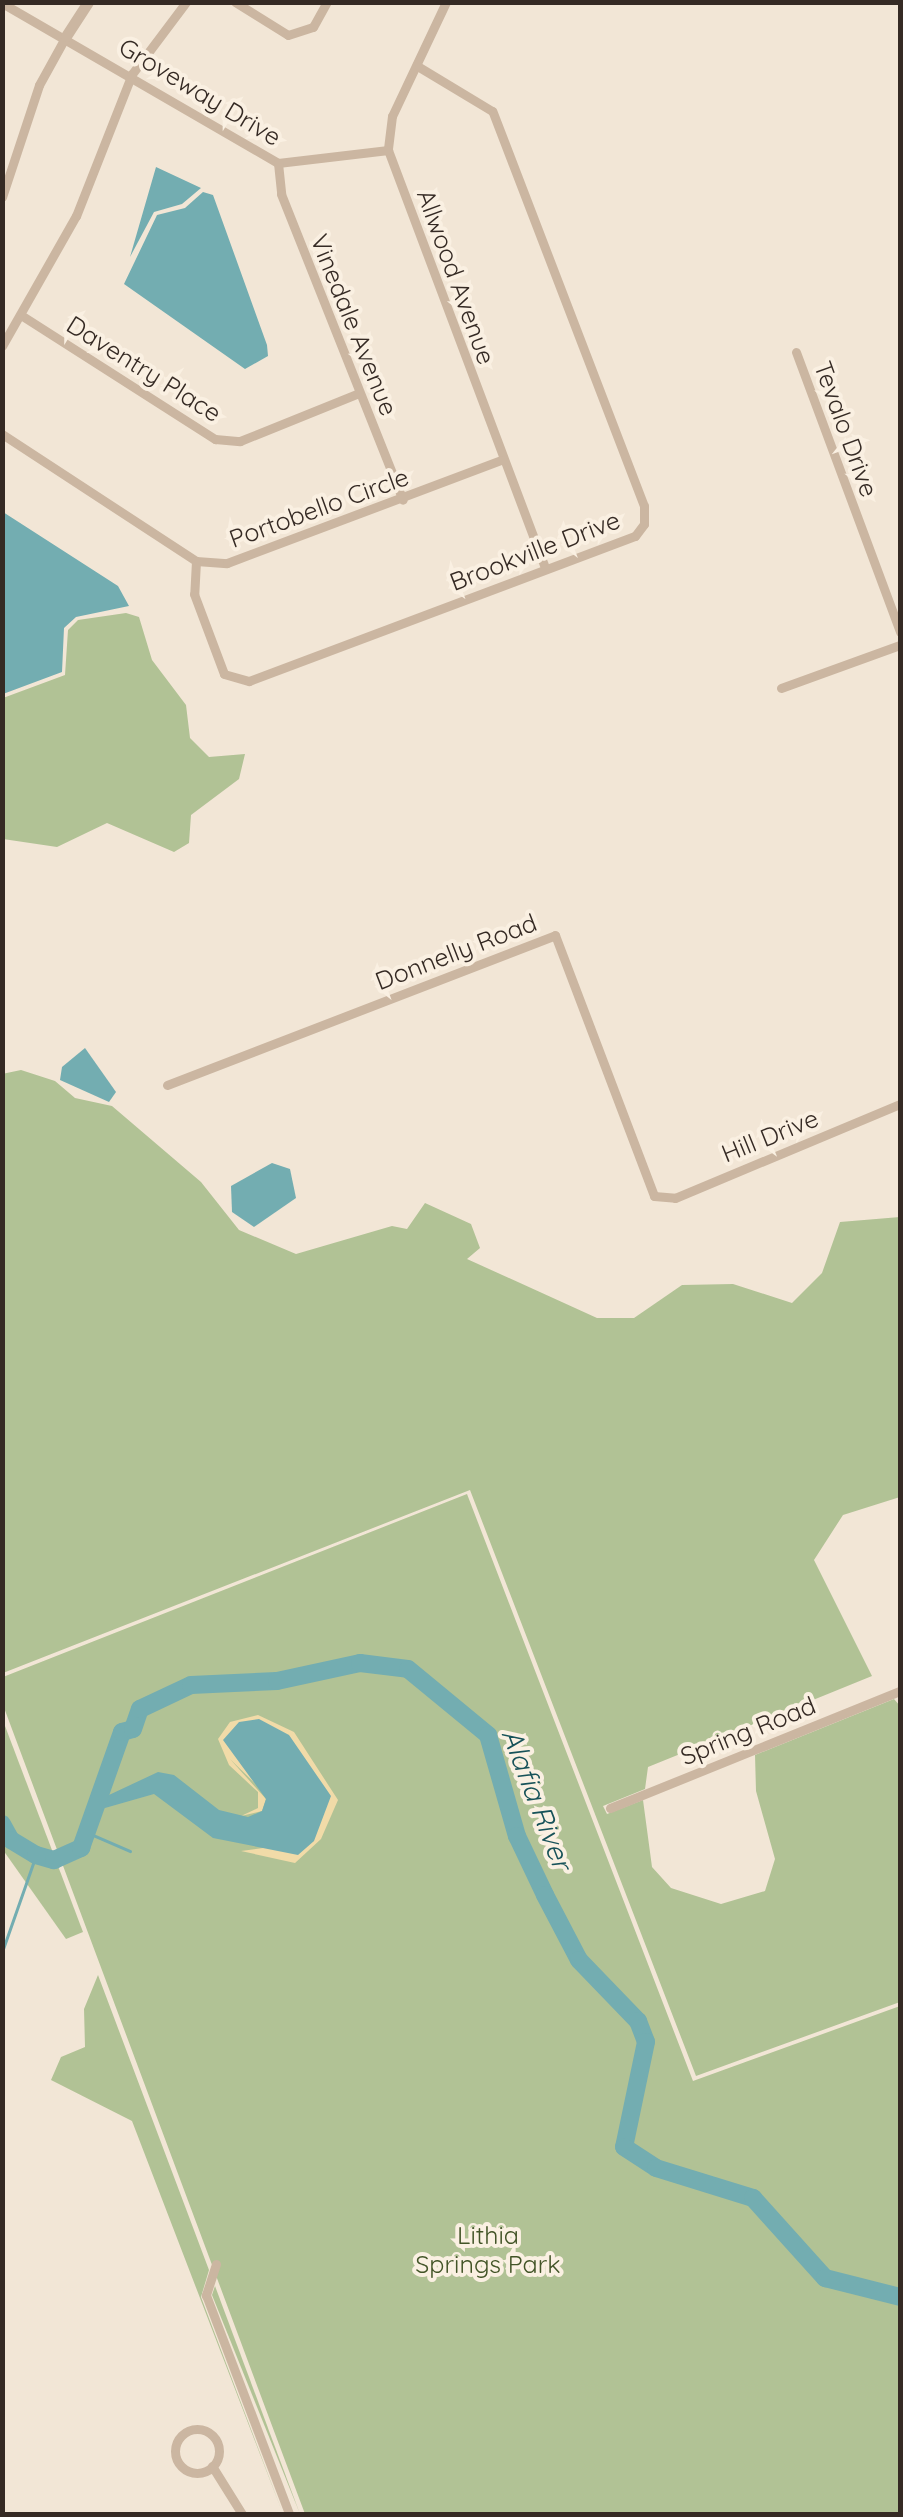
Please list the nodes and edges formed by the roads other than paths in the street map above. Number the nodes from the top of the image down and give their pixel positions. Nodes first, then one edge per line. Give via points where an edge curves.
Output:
1 (88, 2) edge
2 (186, 2) edge
3 (236, 2) edge
4 (327, 2) edge
5 (446, 2) edge
6 (2, 3) edge
7 (66, 36) junction
8 (419, 67) junction
9 (132, 74) junction
10 (388, 150) junction
11 (278, 163) junction
12 (2, 197) edge
13 (24, 316) junction
14 (2, 346) edge
15 (796, 352) dead end
16 (358, 393) junction
17 (2, 434) edge
18 (502, 460) junction
19 (402, 500) junction
20 (196, 561) junction
21 (545, 568) junction
22 (900, 632) edge
23 (900, 645) edge
24 (781, 688) dead end
25 (167, 1085) dead end
26 (900, 1104) edge
27 (654, 1196) joint
28 (900, 1691) edge
29 (610, 1808) dead end
30 (216, 2264) dead end
31 (212, 2466) junction
32 (242, 2514) edge
33 (289, 2514) edge

1 - 7 street
2 - 9 street
3 - 4 street via 288,34 301,34
5 - 8 street
6 - 7 street, Groveway Drive
7 - 9 street, Groveway Drive
7 - 12 street
8 - 10 street via 392,116
8 - 21 street, Brookville Drive via 492,111 644,506 636,536
9 - 11 street, Groveway Drive
9 - 13 street via 76,216
10 - 11 street, Groveway Drive
10 - 18 street, Allwood Avenue
11 - 16 street, Vinedale Avenue via 281,194
13 - 14 street
13 - 16 street, Daventry Place via 215,439 240,441
15 - 22 street, Tevalo Drive
16 - 19 street, Vinedale Avenue
17 - 20 street
18 - 19 street, Portobello Circle
18 - 21 street, Allwood Avenue
19 - 20 street, Portobello Circle via 248,560
20 - 21 street, Brookville Drive via 194,594 224,674 234,681
23 - 24 street
25 - 27 street, Donnelly Road via 556,936
26 - 27 street, Hill Drive via 674,1198
28 - 29 street, Spring Road
30 - 33 street via 206,2295
31 - 31 street via 219,2450 212,2435 195,2429 180,2436 181,2466 196,2472
31 - 32 street

